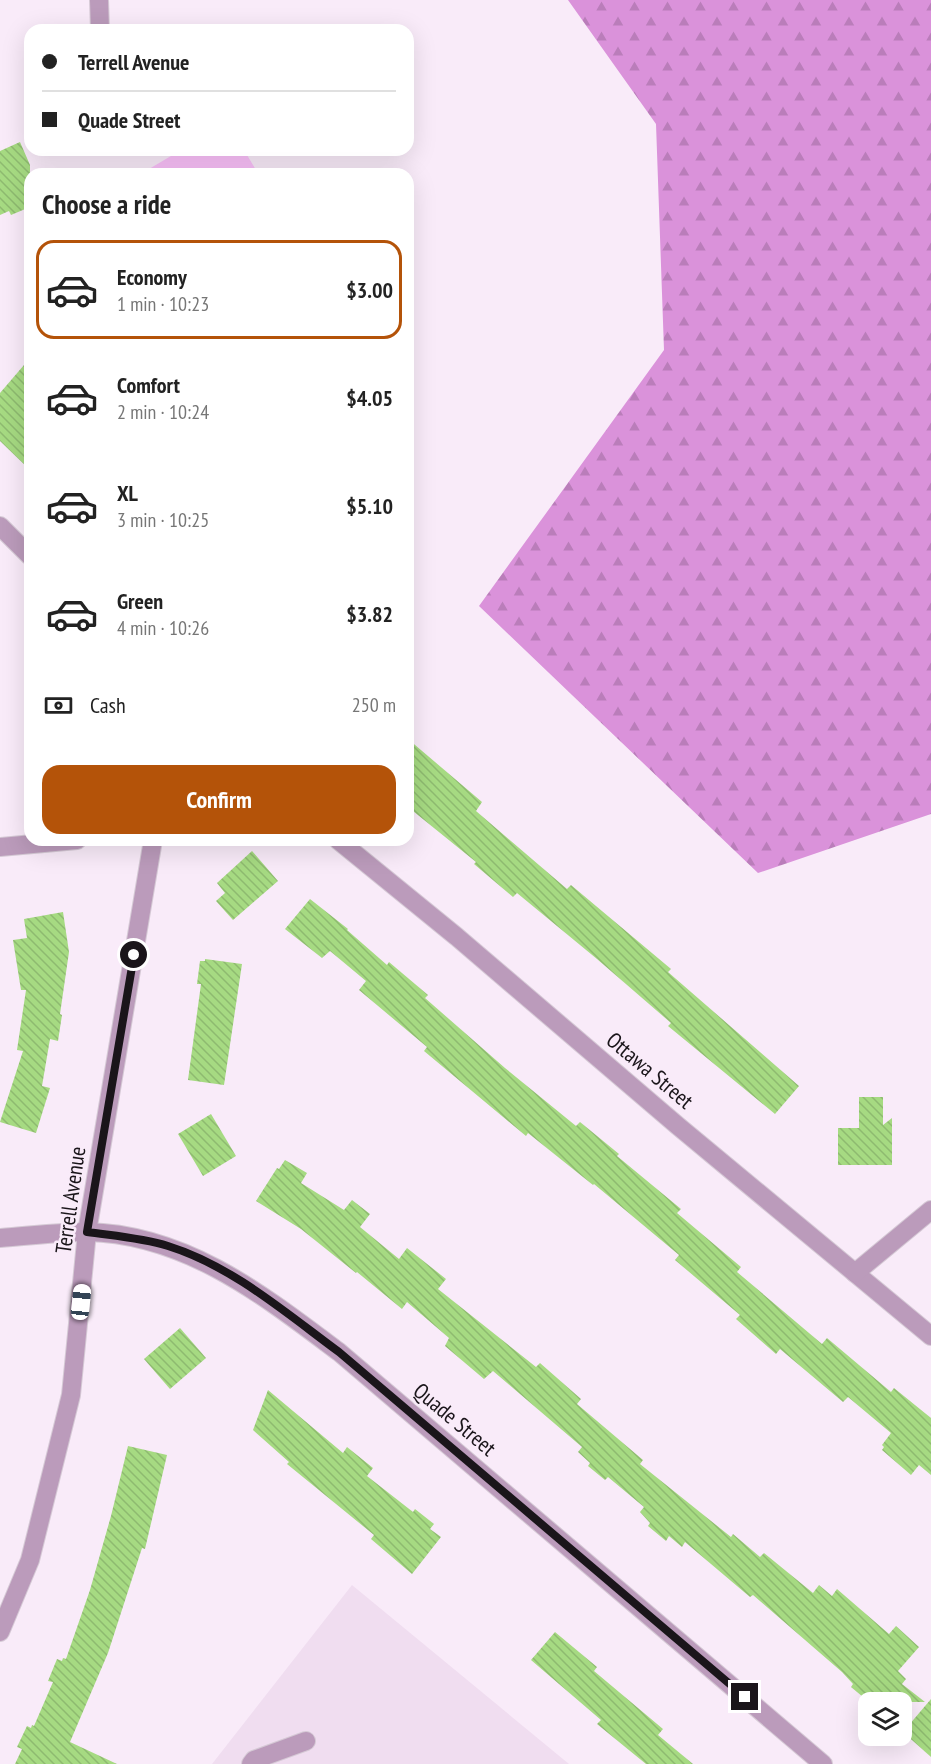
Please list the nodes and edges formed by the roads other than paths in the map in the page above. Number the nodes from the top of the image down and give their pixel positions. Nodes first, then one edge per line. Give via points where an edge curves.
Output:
1 (99, 0) edge
2 (100, 24) edge
3 (0, 526) edge
4 (24, 550) edge
5 (24, 845) edge
6 (152, 846) edge
7 (345, 846) edge
8 (0, 847) edge
9 (931, 1210) edge
10 (87, 1232) junction
11 (0, 1238) edge
12 (855, 1274) junction
13 (931, 1336) edge
14 (0, 1632) edge
15 (306, 1741) dead end
16 (251, 1764) edge
17 (823, 1764) edge

1 - 2 street
3 - 4 street
5 - 8 street
6 - 10 street, Terrell Avenue
7 - 12 street, Ottawa Street
9 - 12 street
10 - 11 street, Quade Street
10 - 14 street, Terrell Avenue via 71,1395 30,1560
10 - 17 street, Quade Street via 136,1238 185,1252 282,1309 339,1352
12 - 13 street, Ottawa Street
15 - 16 street

